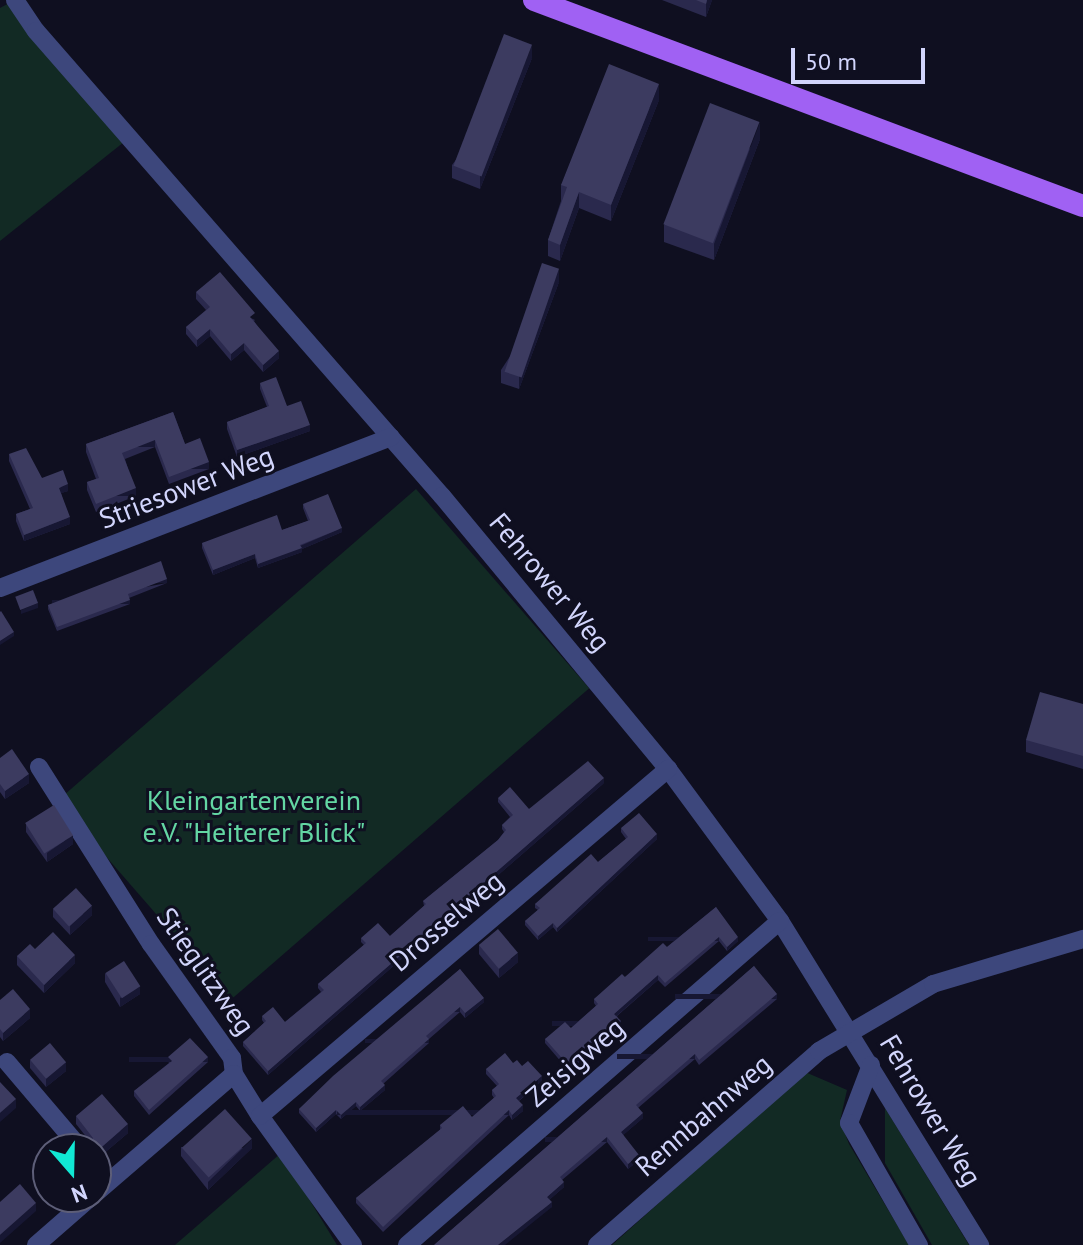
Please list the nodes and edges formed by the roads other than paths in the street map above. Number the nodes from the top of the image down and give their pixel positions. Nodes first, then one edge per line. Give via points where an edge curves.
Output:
1 (16, 0) edge
2 (534, 0) edge
3 (0, 8) edge
4 (1083, 206) edge
5 (391, 437) junction
6 (0, 588) edge
7 (39, 767) dead end
8 (668, 769) junction
9 (780, 921) junction
10 (1083, 939) edge
11 (850, 1032) junction
12 (7, 1062) dead end
13 (871, 1065) junction
14 (234, 1074) junction
15 (260, 1116) junction
16 (67, 1133) edge
17 (112, 1179) edge
18 (73, 1213) edge
19 (36, 1245) edge
20 (353, 1245) edge
21 (407, 1245) edge
22 (597, 1245) edge
23 (919, 1245) edge
24 (980, 1245) edge

1 - 3 street
1 - 5 street, Fehrower Weg via 36,31
2 - 4 main road
5 - 6 street, Striesower Weg
5 - 8 street, Fehrower Weg
7 - 14 street, Stieglitzweg via 151,944 232,1058
8 - 9 street, Fehrower Weg
8 - 15 street, Drosselweg
9 - 11 street, Fehrower Weg
9 - 21 street, Zeisigweg
10 - 11 street, Rennbahnweg via 933,984
11 - 13 street, Fehrower Weg
11 - 22 street, Rennbahnweg via 819,1051
12 - 16 street
13 - 23 street via 849,1123
13 - 24 street, Fehrower Weg
14 - 15 street, Stieglitzweg
14 - 17 street
15 - 20 street, Stieglitzweg
18 - 19 street

